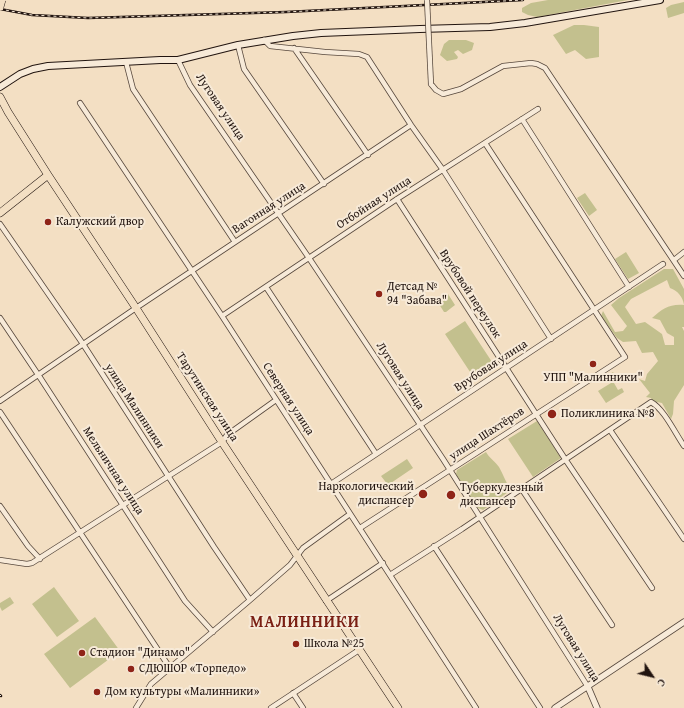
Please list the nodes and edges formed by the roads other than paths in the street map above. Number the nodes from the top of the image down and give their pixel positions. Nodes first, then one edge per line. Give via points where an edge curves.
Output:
1 (2, 0) edge
2 (427, 0) edge
3 (660, 0) edge
4 (0, 7) edge
5 (264, 40) junction
6 (238, 45) junction
7 (294, 48) junction
8 (178, 60) junction
9 (126, 62) junction
10 (0, 87) edge
11 (0, 97) edge
12 (80, 104) dead end
13 (538, 109) dead end
14 (522, 119) junction
15 (411, 125) junction
16 (484, 143) junction
17 (368, 155) junction
18 (443, 170) junction
19 (48, 176) junction
20 (324, 184) junction
21 (398, 199) junction
22 (0, 213) edge
23 (279, 213) junction
24 (0, 224) edge
25 (235, 242) junction
26 (684, 252) edge
27 (309, 258) junction
28 (674, 260) junction
29 (663, 264) dead end
30 (192, 272) junction
31 (684, 276) edge
32 (266, 287) junction
33 (629, 287) junction
34 (136, 308) junction
35 (594, 310) junction
36 (222, 316) junction
37 (0, 318) edge
38 (552, 338) junction
39 (83, 344) junction
40 (506, 368) junction
41 (38, 375) junction
42 (276, 400) junction
43 (0, 402) edge
44 (0, 412) edge
45 (536, 415) junction
46 (420, 425) junction
47 (610, 430) junction
48 (222, 442) junction
49 (684, 446) edge
50 (376, 454) junction
51 (565, 459) junction
52 (450, 470) junction
53 (168, 476) junction
54 (331, 484) junction
55 (521, 488) junction
56 (124, 505) junction
57 (0, 506) edge
58 (350, 514) junction
59 (479, 517) junction
60 (360, 528) junction
61 (80, 533) junction
62 (684, 539) edge
63 (434, 546) junction
64 (297, 556) junction
65 (40, 559) junction
66 (0, 560) edge
67 (383, 563) junction
68 (390, 575) junction
69 (652, 588) dead end
70 (250, 600) junction
71 (326, 601) junction
72 (684, 622) edge
73 (612, 625) dead end
74 (213, 632) junction
75 (360, 650) junction
76 (170, 668) junction
77 (588, 687) junction
78 (294, 694) junction
79 (136, 708) edge
80 (271, 708) edge
81 (303, 708) edge
82 (398, 708) edge
83 (476, 708) edge
84 (540, 708) edge
85 (554, 708) edge
86 (597, 708) edge

1 - 4 main road, bridge
2 - 28 street, bridge via 431,84 436,90 443,94 461,90 503,66 531,63 545,68
3 - 5 main road via 490,27 320,33
5 - 6 main road
5 - 7 street via 270,46
6 - 8 main road
6 - 20 street via 244,68
7 - 15 street via 367,57
7 - 17 street
8 - 9 main road
8 - 23 street, Луговая улица via 190,85
9 - 10 main road via 48,66 20,74
9 - 25 street via 133,89
11 - 19 main road, Тарутинская улица
12 - 30 street, Северная улица
13 - 14 street, Отбойная улица
14 - 16 street, Отбойная улица
14 - 33 street
15 - 17 street, Вагонная улица
15 - 18 street
16 - 18 street, Отбойная улица
16 - 35 street
17 - 20 street, Вагонная улица
18 - 21 street, Отбойная улица
18 - 38 street
19 - 22 main road
19 - 34 main road, Тарутинская улица
20 - 23 street, Вагонная улица
21 - 27 street, Отбойная улица
21 - 40 street, Врубовой переулок
23 - 25 street, Вагонная улица
23 - 27 street, Луговая улица
24 - 39 street, улица Малинники
25 - 30 street, Вагонная улица
26 - 28 street
27 - 32 street, Отбойная улица
27 - 46 street, Луговая улица
28 - 31 street
29 - 33 street, Врубовая улица
30 - 34 street, Вагонная улица
30 - 36 street, Северная улица
32 - 36 street, Отбойная улица
32 - 50 street
33 - 35 street, Врубовая улица
34 - 39 street, Вагонная улица
34 - 48 main road, Тарутинская улица
35 - 38 street, Врубовая улица
35 - 45 street, улица Шахтёров via 625,357
36 - 42 street, Северная улица
37 - 41 street, Мельничная улица
38 - 40 street, Врубовая улица
39 - 41 street, Вагонная улица
39 - 53 street, улица Малинники
40 - 45 street, Врубовой переулок
40 - 46 street, Врубовая улица
41 - 43 street, Вагонная улица
41 - 56 street, Мельничная улица
42 - 48 street via 227,435
42 - 54 street, Северная улица
44 - 61 street
45 - 51 street, Врубовой переулок
45 - 52 street, улица Шахтёров
46 - 50 street, Врубовая улица
46 - 52 street, Луговая улица
47 - 49 street via 651,402 663,412
47 - 51 street
47 - 62 street
48 - 53 street
48 - 64 main road, Тарутинская улица
50 - 54 street, Врубовая улица
51 - 55 street
51 - 69 street, Врубовой переулок
52 - 59 street, Луговая улица
52 - 60 street, улица Шахтёров
53 - 56 street
53 - 70 street, улица Малинники
54 - 58 street, Северная улица
55 - 59 street
55 - 73 street
56 - 61 street
56 - 74 street, Мельничная улица via 185,601
57 - 65 street
58 - 60 street, Северная улица
58 - 64 street via 303,548
59 - 63 street
59 - 77 street, Луговая улица
60 - 67 street, Северная улица
61 - 65 street
61 - 76 street
63 - 68 street
63 - 84 street
64 - 70 street
64 - 71 main road, Тарутинская улица
65 - 66 street via 27,564
67 - 68 street, Северная улица
67 - 71 street
68 - 83 street, Северная улица
70 - 74 street
71 - 75 main road, Тарутинская улица
72 - 77 street
74 - 76 street
75 - 78 street
75 - 82 main road, Тарутинская улица
76 - 79 street via 151,684
77 - 85 street
77 - 86 street, Луговая улица
78 - 80 street
78 - 81 street

